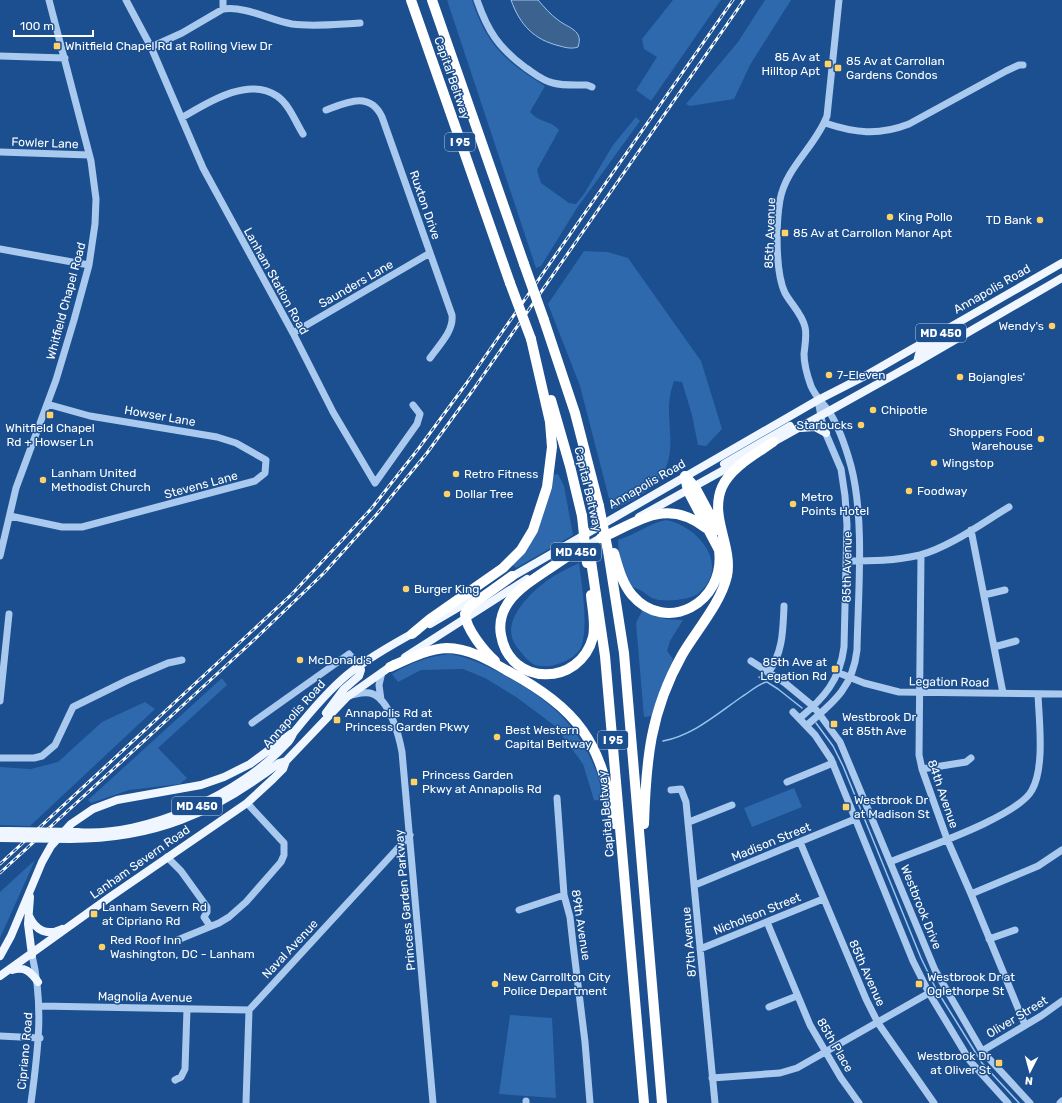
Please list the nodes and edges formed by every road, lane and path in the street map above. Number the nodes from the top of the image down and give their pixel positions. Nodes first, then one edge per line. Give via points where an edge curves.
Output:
1 (49, 0) edge
2 (126, 0) edge
3 (223, 0) edge
4 (411, 0) edge
5 (433, 0) edge
6 (477, 0) edge
7 (839, 0) edge
8 (223, 9) junction
9 (360, 23) dead end
10 (151, 47) junction
11 (0, 56) edge
12 (65, 58) junction
13 (1024, 65) dead end
14 (592, 87) dead end
15 (326, 110) dead end
16 (182, 117) junction
17 (825, 124) junction
18 (303, 134) dead end
19 (0, 152) edge
20 (89, 155) junction
21 (0, 249) edge
22 (430, 253) junction
23 (1062, 263) edge
24 (89, 266) junction
25 (1062, 278) edge
26 (1062, 286) edge
27 (1047, 287) junction
28 (982, 309) junction
29 (293, 333) junction
30 (530, 339) junction
31 (430, 358) dead end
32 (917, 362) junction
33 (818, 400) junction
34 (47, 404) junction
35 (413, 405) dead end
36 (828, 410) junction
37 (820, 415) junction
38 (796, 428) junction
39 (826, 433) junction
40 (773, 442) junction
41 (843, 444) junction
42 (266, 460) joint
43 (841, 472) junction
44 (685, 476) junction
45 (709, 479) junction
46 (692, 489) junction
47 (1009, 507) dead end
48 (10, 516) junction
49 (709, 530) junction
50 (971, 530) junction
51 (601, 538) junction
52 (724, 540) junction
53 (610, 550) junction
54 (921, 555) junction
55 (0, 556) edge
56 (568, 556) junction
57 (846, 560) junction
58 (858, 561) junction
59 (589, 562) junction
60 (512, 576) junction
61 (1005, 590) dead end
62 (984, 595) junction
63 (784, 606) dead end
64 (9, 614) dead end
65 (465, 617) junction
66 (412, 634) junction
67 (1016, 641) dead end
68 (994, 647) junction
69 (182, 660) dead end
70 (751, 661) dead end
71 (360, 666) junction
72 (501, 667) junction
73 (386, 670) junction
74 (768, 673) junction
75 (839, 673) junction
76 (851, 678) junction
77 (920, 693) junction
78 (1003, 693) junction
79 (1038, 694) junction
80 (1062, 694) edge
81 (351, 695) junction
82 (381, 700) junction
83 (0, 701) edge
84 (814, 707) junction
85 (793, 712) dead end
86 (820, 714) junction
87 (800, 718) junction
88 (252, 723) dead end
89 (807, 725) junction
90 (317, 728) junction
91 (295, 731) junction
92 (0, 758) edge
93 (971, 758) dead end
94 (286, 761) junction
95 (832, 763) junction
96 (922, 769) junction
97 (787, 782) dead end
98 (671, 790) dead end
99 (557, 798) dead end
100 (247, 803) junction
101 (732, 805) dead end
102 (855, 819) junction
103 (689, 822) junction
104 (2, 835) edge
105 (410, 835) junction
106 (947, 839) junction
107 (800, 842) junction
108 (1062, 850) edge
109 (167, 857) junction
110 (890, 862) junction
111 (643, 878) junction
112 (33, 883) junction
113 (694, 885) junction
114 (971, 894) junction
115 (564, 895) junction
116 (822, 899) junction
117 (519, 910) dead end
118 (28, 914) junction
119 (628, 921) junction
120 (767, 922) junction
121 (74, 923) junction
122 (210, 926) junction
123 (1015, 930) dead end
124 (989, 939) junction
125 (175, 941) dead end
126 (700, 949) junction
127 (32, 954) junction
128 (0, 956) edge
129 (3, 974) edge
130 (38, 982) junction
131 (929, 993) junction
132 (797, 996) junction
133 (1062, 1001) edge
134 (40, 1006) junction
135 (769, 1007) dead end
136 (187, 1009) junction
137 (249, 1010) junction
138 (878, 1023) junction
139 (1025, 1025) junction
140 (0, 1036) edge
141 (40, 1038) junction
142 (982, 1051) junction
143 (824, 1052) junction
144 (712, 1078) junction
145 (175, 1080) dead end
146 (1062, 1101) edge
147 (31, 1103) edge
148 (246, 1103) edge
149 (433, 1103) edge
150 (590, 1103) edge
151 (644, 1103) edge
152 (662, 1103) edge
153 (715, 1103) edge
154 (859, 1103) edge
155 (934, 1103) edge
156 (1008, 1103) edge
157 (1030, 1103) edge
158 (1060, 1103) edge

1 - 12 street, Whitfield Chapel Road
2 - 10 street, Lanham Station Road
3 - 8 street
4 - 30 highway, Capital Beltway / I 95, bridge
5 - 53 highway, Capital Beltway / I 95, bridge via 575,413
6 - 14 street via 489,31 504,51 515,60 544,80
7 - 17 street, 85th Avenue via 831,91
8 - 9 street via 240,9 293,24
8 - 10 street via 182,33
10 - 16 street, Lanham Station Road
11 - 12 street
12 - 20 street, Whitfield Chapel Road
13 - 17 street via 1006,71 914,122 896,129 866,132
15 - 22 street, Ruxton Drive via 357,100 370,103 380,112
16 - 18 street via 233,92 263,90 280,98
16 - 29 street, Lanham Station Road via 203,168
17 - 33 street, 85th Avenue via 785,184 780,200 778,241 781,283 805,328 805,369
19 - 20 street, Fowler Lane
20 - 24 street, Whitfield Chapel Road via 94,175 96,208
21 - 24 street
22 - 29 street, Saunders Lane
22 - 31 street, Ruxton Drive via 453,317 448,333
23 - 28 main road, Annapolis Road / MD 450
24 - 34 street, Whitfield Chapel Road
25 - 27 main road, Annapolis Road / MD 450
26 - 27 main road
27 - 32 main road, Annapolis Road / MD 450
28 - 32 main road via 970,321 924,350 917,357
28 - 33 main road, Annapolis Road / MD 450
29 - 35 street, Lanham Station Road via 333,412 375,483 417,424 420,414
30 - 59 highway, Capital Beltway / I 95, bridge via 557,419 582,516
30 - 66 highway via 550,422 552,447 547,487 533,530 521,550 503,568
32 - 36 main road, Annapolis Road / MD 450
33 - 36 street, 85th Avenue
33 - 37 street, 85th Avenue
33 - 44 main road, Annapolis Road / MD 450
33 - 45 main road via 815,411 712,472
34 - 42 street, Howser Lane via 90,416 217,437 236,443
34 - 48 street, Whitfield Chapel Road via 20,476
36 - 37 main road, Annapolis Road / MD 450
36 - 41 street, 85th Avenue
37 - 38 main road, Annapolis Road / MD 450
37 - 39 street, 85th Avenue
38 - 39 main road via 815,427
38 - 40 main road, Annapolis Road / MD 450
39 - 43 street, 85th Avenue
40 - 45 main road, Annapolis Road / MD 450
40 - 52 highway via 730,474 722,486 718,507
41 - 43 street via 838,448
41 - 58 street, 85th Avenue via 851,466 856,494
42 - 48 street, Stevens Lane via 265,472 255,481 82,527 69,528
43 - 57 street, 85th Avenue via 846,510
44 - 46 highway
44 - 60 main road, Annapolis Road / MD 450
45 - 46 main road, Annapolis Road / MD 450
46 - 49 highway
46 - 51 main road, Annapolis Road / MD 450
46 - 52 highway
47 - 50 street
48 - 55 street, Whitfield Chapel Road
49 - 51 highway via 692,518 666,512
49 - 53 highway via 720,559 718,577 699,603 681,611 660,611 640,603 625,584
50 - 54 street
50 - 62 street
51 - 56 main road, Annapolis Road / MD 450
52 - 111 highway via 728,563 727,578 674,671 654,724 646,772
53 - 111 highway, Capital Beltway / I 95 via 624,653
54 - 58 street
54 - 77 street, 84th Avenue
56 - 59 highway via 515,594 503,613 500,631 504,648 514,662 530,672 546,675 565,671 586,652 592,637 594,621
56 - 65 main road, Annapolis Road / MD 450
57 - 58 street
57 - 75 street, 85th Avenue via 844,648
58 - 76 street, 85th Avenue via 857,650
59 - 119 highway, Capital Beltway / I 95 via 605,656
60 - 65 highway via 470,606
60 - 66 main road, Annapolis Road / MD 450
61 - 62 street
62 - 68 street
63 - 74 street via 780,650 776,662
64 - 83 street
65 - 72 highway via 479,642
65 - 73 main road, Annapolis Road / MD 450
66 - 71 main road, Annapolis Road / MD 450
67 - 68 street
68 - 78 street
69 - 92 street via 168,663 128,680 73,707 55,745 42,756
70 - 74 street, Westbrook Drive
71 - 88 street via 349,654
71 - 90 main road via 359,676 332,703
71 - 91 main road, Annapolis Road / MD 450 via 331,690
72 - 73 highway via 466,651 448,648 427,652
72 - 119 highway via 552,698 574,720 594,749 610,794
73 - 81 main road, Annapolis Road / MD 450
73 - 82 street, Princess Garden Parkway via 379,685
74 - 84 street, Westbrook Drive via 785,683
75 - 76 street, Legation Road
75 - 84 street, 85th Avenue
76 - 77 street, Legation Road via 888,690
76 - 86 street, 85th Avenue via 840,695
77 - 78 street, Legation Road
77 - 96 street, 84th Avenue via 919,755
78 - 79 street, Legation Road
79 - 80 street, Legation Road
79 - 106 street via 1038,761 1033,789 1011,810
81 - 82 street via 372,694
81 - 90 main road, Annapolis Road / MD 450
82 - 105 street, Princess Garden Parkway via 399,737
84 - 86 street, Westbrook Drive
84 - 87 street, 85th Avenue
85 - 87 street
86 - 89 street, 85th Avenue
86 - 110 street, Westbrook Drive via 844,750
87 - 89 street
89 - 95 street via 824,746
90 - 94 main road, Annapolis Road / MD 450
91 - 104 main road, Annapolis Road / MD 450, bridge via 288,742 261,767 223,792 166,818 140,826 106,831
91 - 112 main road via 250,764 224,777 201,785 127,797 93,809 71,824 51,846
93 - 96 street via 966,762
94 - 100 main road, Lanham Severn Road via 283,769 270,783
94 - 104 main road, Annapolis Road / MD 450, bridge via 278,763 207,810 159,828 114,837 70,839
95 - 97 street
95 - 102 street
96 - 106 street, 84th Avenue
98 - 103 street, 87th Avenue via 681,789 685,795
99 - 115 street, 89th Avenue
100 - 109 main road, Lanham Severn Road
100 - 122 street via 284,843 283,858 246,902 224,921
101 - 103 street
102 - 107 street, Madison Street
102 - 131 street via 913,961
103 - 113 street, 87th Avenue
105 - 137 street, Naval Avenue
105 - 149 street, Princess Garden Parkway
106 - 110 street
106 - 114 street, 84th Avenue
107 - 113 street, Madison Street
107 - 116 street, 85th Avenue
108 - 114 street via 1038,866
109 - 121 main road, Lanham Severn Road
109 - 122 street via 207,906 204,917
110 - 142 street, Westbrook Drive via 935,970
111 - 152 highway, Capital Beltway / I 95
112 - 118 main road
112 - 128 main road
113 - 126 street, 87th Avenue
114 - 124 street, 84th Avenue
115 - 117 street
115 - 150 street, 89th Avenue via 570,917
116 - 120 street, Nicholson Street
116 - 138 street, 85th Avenue
118 - 121 main road via 34,926 45,932 55,932
118 - 127 main road
119 - 151 highway, Capital Beltway / I 95
120 - 126 street, Nicholson Street
120 - 132 street, 85th Place
121 - 127 main road, Lanham Severn Road
122 - 125 street
123 - 124 street
124 - 139 street, 84th Avenue
126 - 144 street, 87th Avenue
127 - 129 main road, Lanham Severn Road
127 - 130 street, Cipriano Road
129 - 130 main road via 23,968 32,973
130 - 134 street, Cipriano Road
131 - 138 street
131 - 156 street via 970,1061
132 - 135 street
132 - 143 street, 85th Place
133 - 139 street, Oliver Street
134 - 136 street, Magnolia Avenue
134 - 141 street, Cipriano Road
136 - 137 street, Magnolia Avenue
136 - 145 street via 185,1069
137 - 148 street
138 - 143 street
138 - 155 street, 85th Avenue
139 - 142 street, Oliver Street
140 - 141 street
141 - 147 street, Cipriano Road
142 - 157 street, Westbrook Drive
143 - 144 street via 797,1068 780,1072
143 - 154 street, 85th Place
144 - 153 street, 87th Avenue
146 - 158 street

